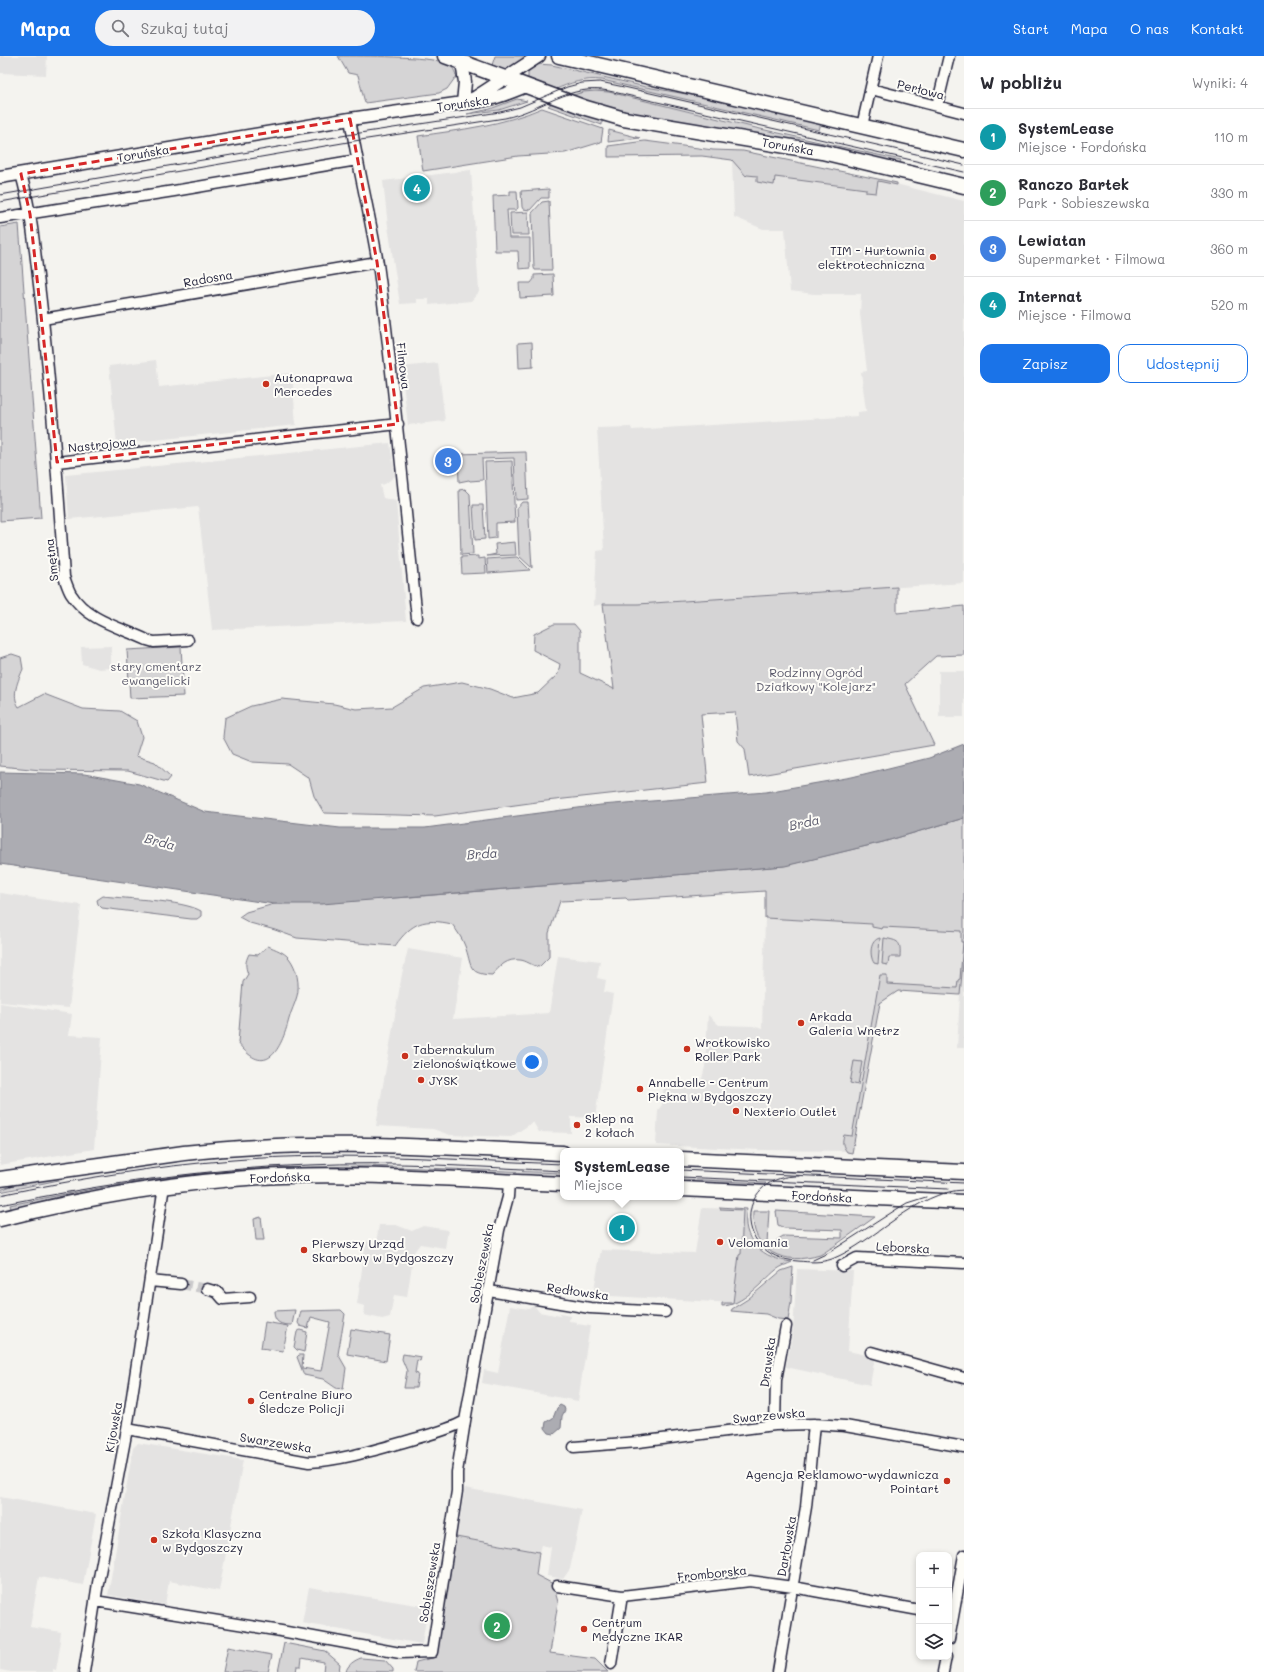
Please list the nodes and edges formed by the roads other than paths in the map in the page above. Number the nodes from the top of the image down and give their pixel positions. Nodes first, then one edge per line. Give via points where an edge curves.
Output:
1 (445, 56) edge
2 (539, 56) edge
3 (559, 56) edge
4 (878, 56) edge
5 (949, 56) edge
6 (462, 62) junction
7 (505, 78) junction
8 (526, 86) junction
9 (871, 89) junction
10 (463, 103) junction
11 (937, 106) junction
12 (964, 113) edge
13 (350, 119) junction
14 (862, 126) junction
15 (964, 150) edge
16 (357, 160) junction
17 (21, 174) junction
18 (0, 177) edge
19 (964, 186) edge
20 (30, 214) junction
21 (0, 218) edge
22 (377, 262) junction
23 (43, 319) junction
24 (398, 424) junction
25 (57, 462) junction
26 (417, 618) dead end
27 (188, 640) dead end
28 (560, 1153) edge
29 (684, 1159) edge
30 (964, 1172) edge
31 (0, 1179) edge
32 (509, 1181) junction
33 (560, 1184) edge
34 (164, 1186) junction
35 (684, 1189) edge
36 (964, 1202) edge
37 (0, 1219) edge
38 (964, 1263) edge
39 (842, 1266) dead end
40 (150, 1281) junction
41 (181, 1284) tunnel mouth
42 (207, 1289) tunnel mouth
43 (488, 1291) junction
44 (250, 1297) dead end
45 (665, 1312) dead end
46 (786, 1326) dead end
47 (871, 1352) dead end
48 (964, 1378) edge
49 (465, 1421) junction
50 (814, 1424) junction
51 (775, 1425) junction
52 (127, 1429) junction
53 (574, 1447) dead end
54 (964, 1447) edge
55 (964, 1555) edge
56 (557, 1586) dead end
57 (793, 1587) junction
58 (622, 1596) junction
59 (95, 1601) junction
60 (916, 1609) edge
61 (952, 1610) edge
62 (945, 1660) edge
63 (611, 1664) dead end
64 (84, 1672) edge
65 (778, 1672) edge
66 (943, 1672) edge

1 - 6 main road
2 - 7 street
3 - 14 main road
4 - 9 street
5 - 11 street
6 - 7 main road
6 - 10 street via 465,82
7 - 8 main road
7 - 10 street
8 - 10 street, Toruńska via 494,99
8 - 19 main road, Toruńska via 624,119 822,152
9 - 11 street, Perłowa
9 - 14 street
10 - 13 street, Toruńska
11 - 12 street, Perłowa
13 - 16 street, Filmowa
13 - 17 street, Toruńska
14 - 15 main road
16 - 20 street
16 - 22 street, Filmowa via 363,179
17 - 18 street, Toruńska
17 - 20 street
20 - 21 street
20 - 23 street, Nastrojowa
22 - 23 street, Radosna
22 - 24 street, Filmowa
23 - 25 street, Nastrojowa
24 - 25 street, Nastrojowa
24 - 26 street, Filmowa
25 - 27 street, Smętna via 64,577 71,594 84,610 104,623 147,640
28 - 31 main road via 347,1144 283,1145 184,1153
29 - 30 main road
32 - 33 main road, Fordońska
32 - 34 main road, Fordońska via 348,1175 281,1176
32 - 43 street, Sobieszewska via 508,1197
34 - 37 main road, Fordońska via 79,1200
34 - 40 street, Kijowska
35 - 36 main road, Fordońska
38 - 39 street, Lęborska via 857,1258
40 - 41 street
40 - 52 street, Kijowska
42 - 44 street via 217,1292 223,1299
43 - 45 street, Redłowska via 590,1308
43 - 49 street, Sobieszewska
46 - 51 street, Drawska via 776,1380
47 - 48 street
49 - 52 street, Swarzewska via 452,1429 394,1445 332,1460 309,1462
49 - 59 street, Sobieszewska via 432,1652 400,1653
50 - 51 street, Swarzewska
50 - 54 street, Swarzewska via 846,1426
50 - 57 street, Darłowska via 806,1507
51 - 53 street, Swarzewska
52 - 59 street, Kijowska
55 - 61 street
56 - 58 street, Fromborska
57 - 58 street, Fromborska via 750,1581
57 - 60 street, Fromborska
57 - 65 street, Darłowska
58 - 63 street
59 - 64 street, Kijowska
62 - 66 street

